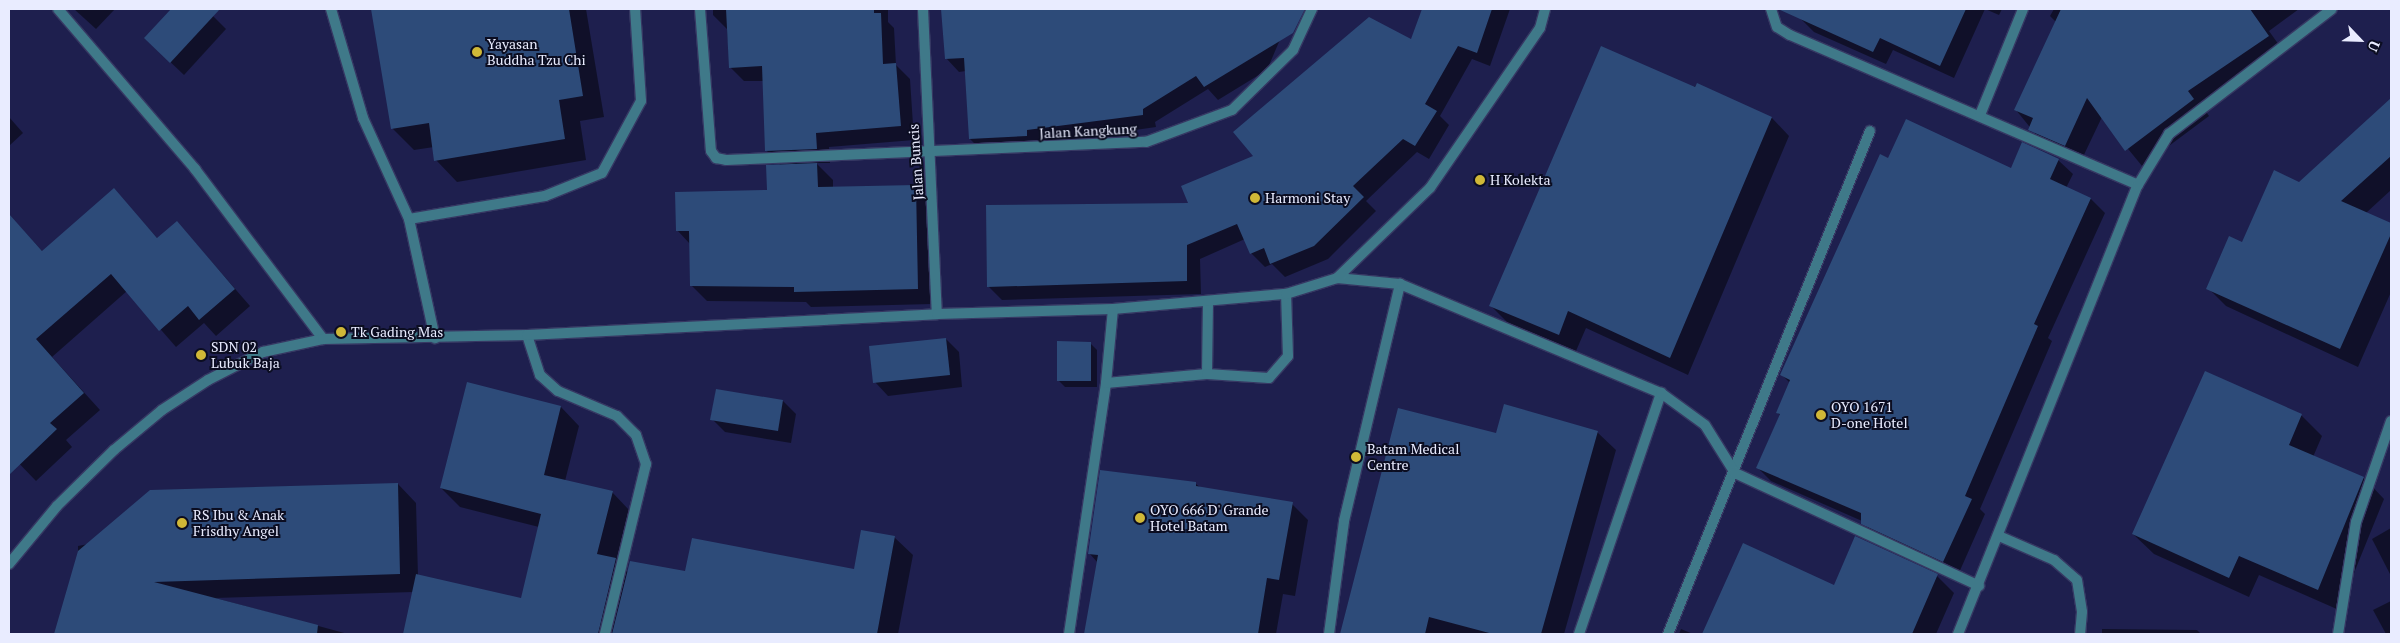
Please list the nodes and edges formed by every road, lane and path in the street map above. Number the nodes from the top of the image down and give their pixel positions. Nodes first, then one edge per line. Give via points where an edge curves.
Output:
1 (58, 9) edge
2 (331, 9) edge
3 (635, 9) edge
4 (700, 9) edge
5 (923, 9) edge
6 (1312, 9) edge
7 (1545, 9) edge
8 (1771, 9) edge
9 (2023, 9) edge
10 (2332, 9) edge
11 (1980, 115) junction
12 (1870, 131) dead end
13 (929, 154) junction
14 (2138, 185) junction
15 (409, 218) junction
16 (1337, 278) junction
17 (1400, 284) junction
18 (1286, 294) junction
19 (1208, 301) junction
20 (1113, 309) junction
21 (937, 314) junction
22 (527, 335) junction
23 (436, 338) junction
24 (323, 339) junction
25 (1207, 374) junction
26 (1106, 383) junction
27 (1661, 393) junction
28 (2391, 421) edge
29 (1735, 473) junction
30 (1999, 536) junction
31 (9, 564) edge
32 (1980, 586) junction
33 (605, 634) edge
34 (1069, 634) edge
35 (1329, 634) edge
36 (1579, 634) edge
37 (1668, 634) edge
38 (1958, 634) edge
39 (2080, 634) edge
40 (2338, 634) edge

1 - 24 street via 195,169
2 - 15 street via 363,118
3 - 15 street via 642,101 602,173 545,196
4 - 13 street, Jalan Kangkung via 711,151 716,158
5 - 13 street, Jalan Buncis
6 - 13 street, Jalan Kangkung via 1293,50 1232,110 1146,142
7 - 16 street via 1540,28 1430,188
8 - 11 street via 1777,27 1790,35
9 - 11 street
10 - 14 street via 2169,134
11 - 14 street
12 - 29 street
13 - 21 street, Jalan Buncis
14 - 30 street
15 - 23 street
16 - 17 street
16 - 18 street
17 - 27 street
17 - 35 street via 1344,521
18 - 19 street
18 - 25 street via 1288,356 1281,368 1269,378
19 - 20 street
19 - 25 street
20 - 21 street
20 - 26 street
21 - 22 street
22 - 23 street
22 - 33 street via 540,374 558,391 617,416 636,434 646,464
23 - 24 street
24 - 31 street via 263,352 208,380 162,410 114,450 57,506
25 - 26 street
26 - 34 street
27 - 29 street via 1705,425
27 - 36 street
28 - 40 street via 2356,522
29 - 32 street
29 - 37 street
30 - 32 street
30 - 39 street via 2054,560 2077,580 2082,612
32 - 38 street

